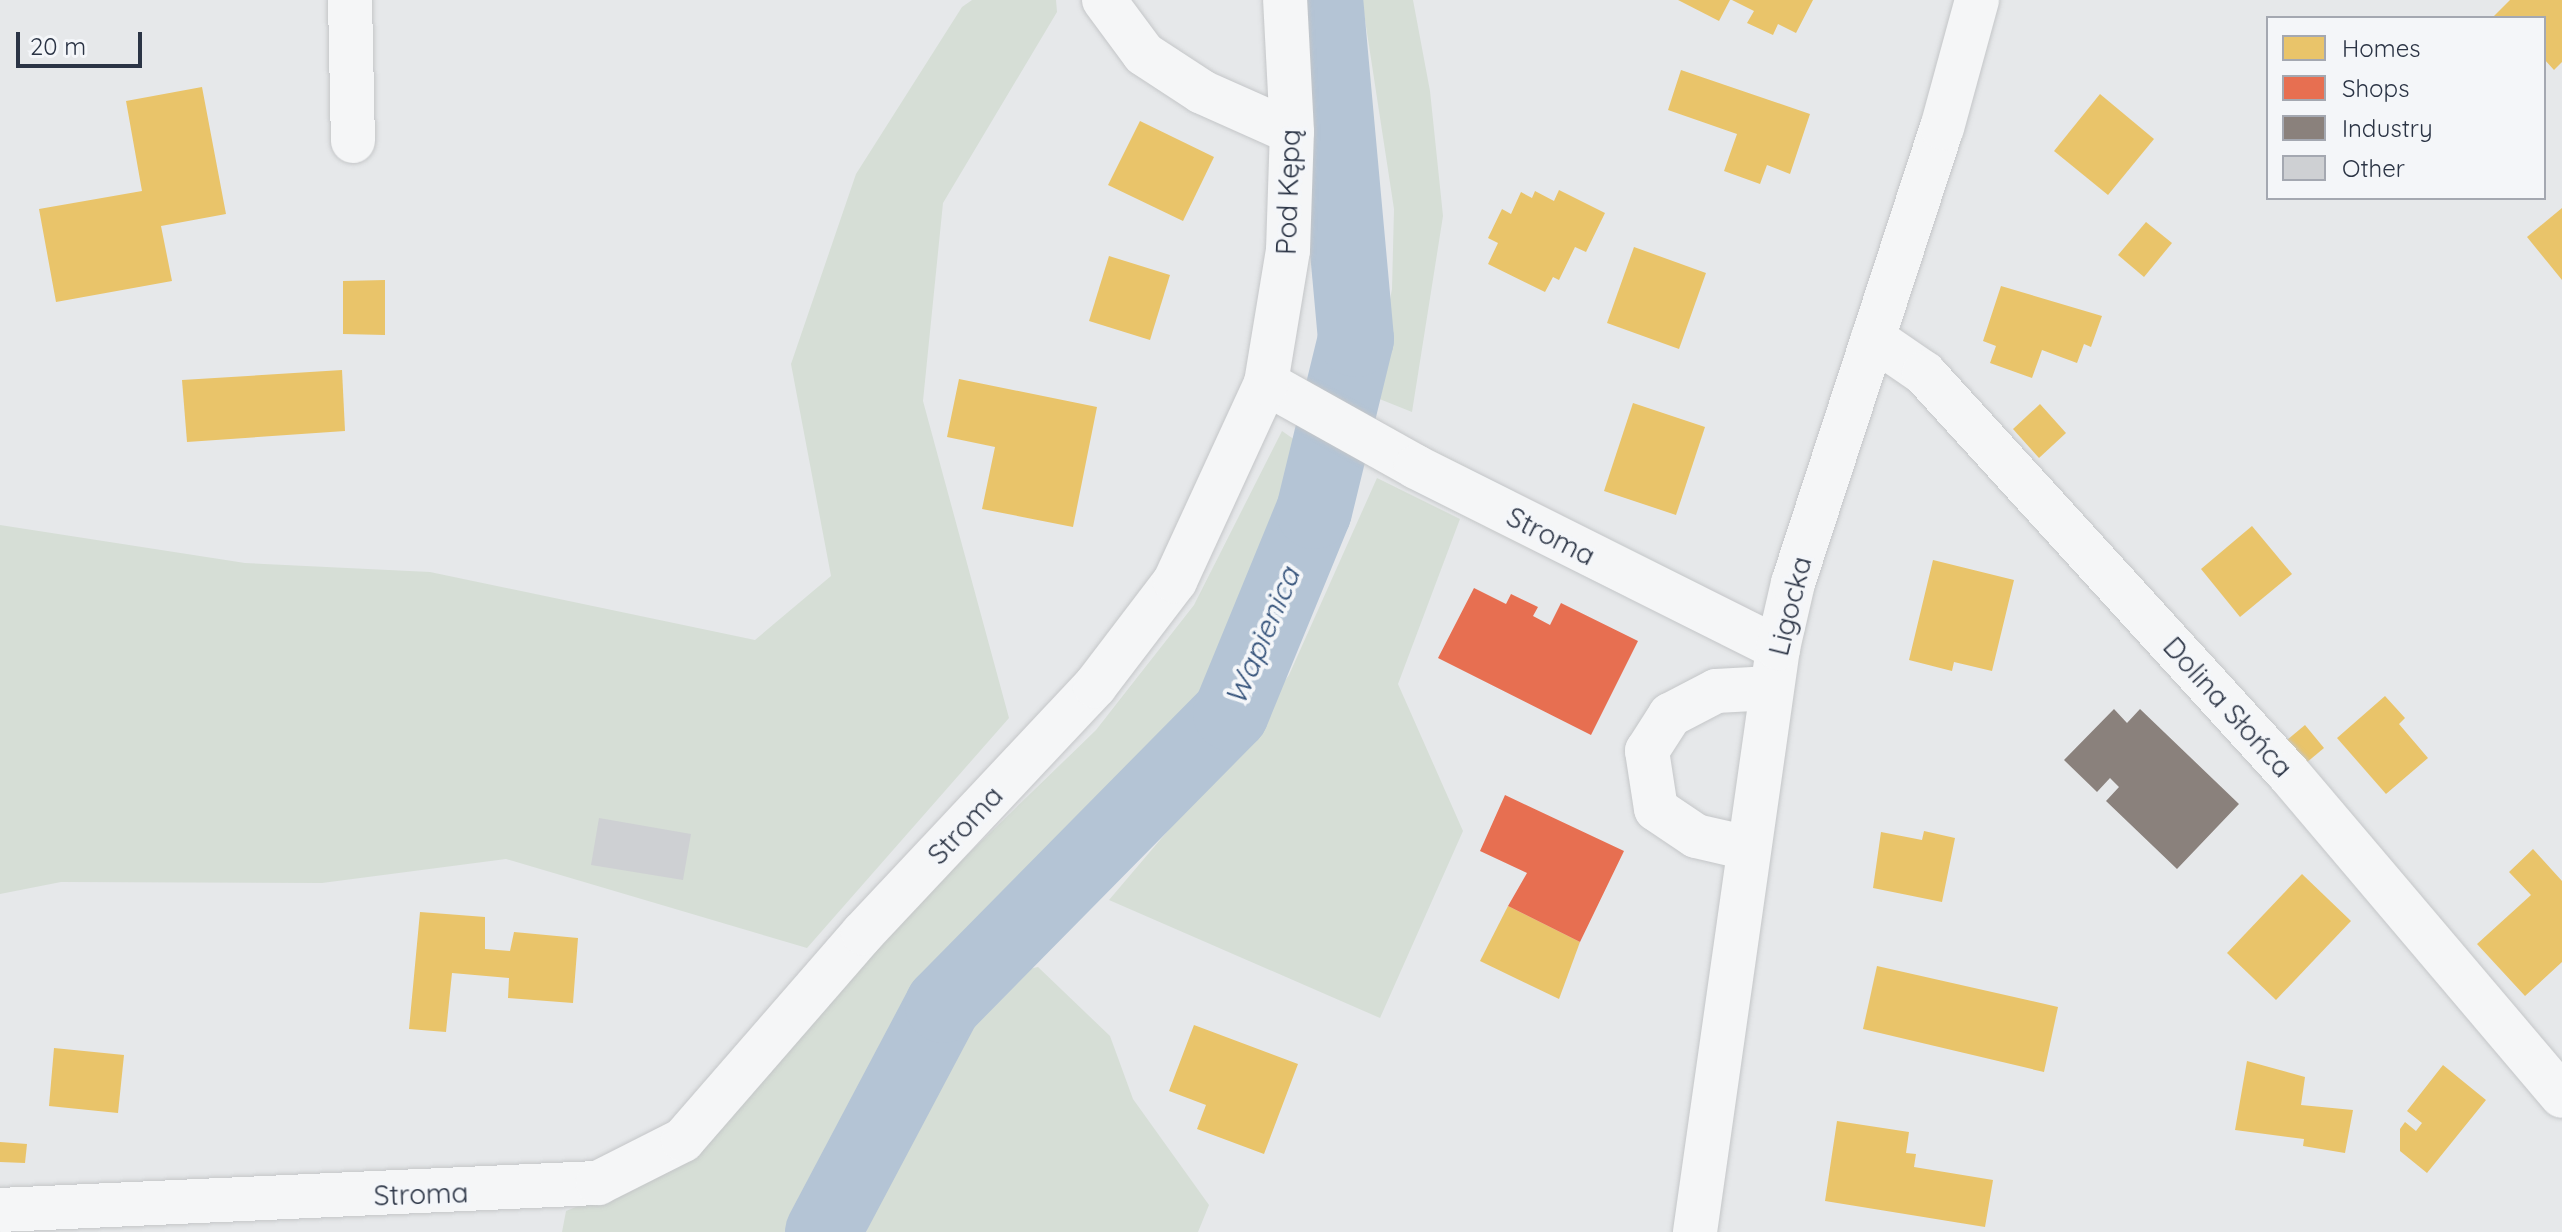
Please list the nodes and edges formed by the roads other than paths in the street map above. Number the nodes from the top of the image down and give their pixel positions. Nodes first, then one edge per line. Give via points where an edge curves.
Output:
1 (350, 0) edge
2 (1104, 0) edge
3 (1285, 0) edge
4 (1977, 0) edge
5 (1292, 132) junction
6 (353, 141) dead end
7 (1873, 338) junction
8 (1266, 383) junction
9 (1775, 668) junction
10 (1748, 848) junction
11 (2562, 1096) edge
12 (0, 1210) edge
13 (1695, 1232) edge

1 - 6 street
2 - 5 street via 1144,54 1202,92
3 - 5 street, Pod Kępą
4 - 7 street, Ligocka via 1942,128
5 - 8 street, Pod Kępą via 1288,250
7 - 9 street, Ligocka via 1793,583
7 - 11 street, Dolina Słońca via 1924,373 2268,751
8 - 9 street, Stroma
8 - 12 street, Stroma via 1175,581 1104,674 863,933 683,1140 598,1183
9 - 10 street, Ligocka
9 - 10 street via 1670,715 1647,751 1656,809 1696,836
10 - 13 street, Ligocka

